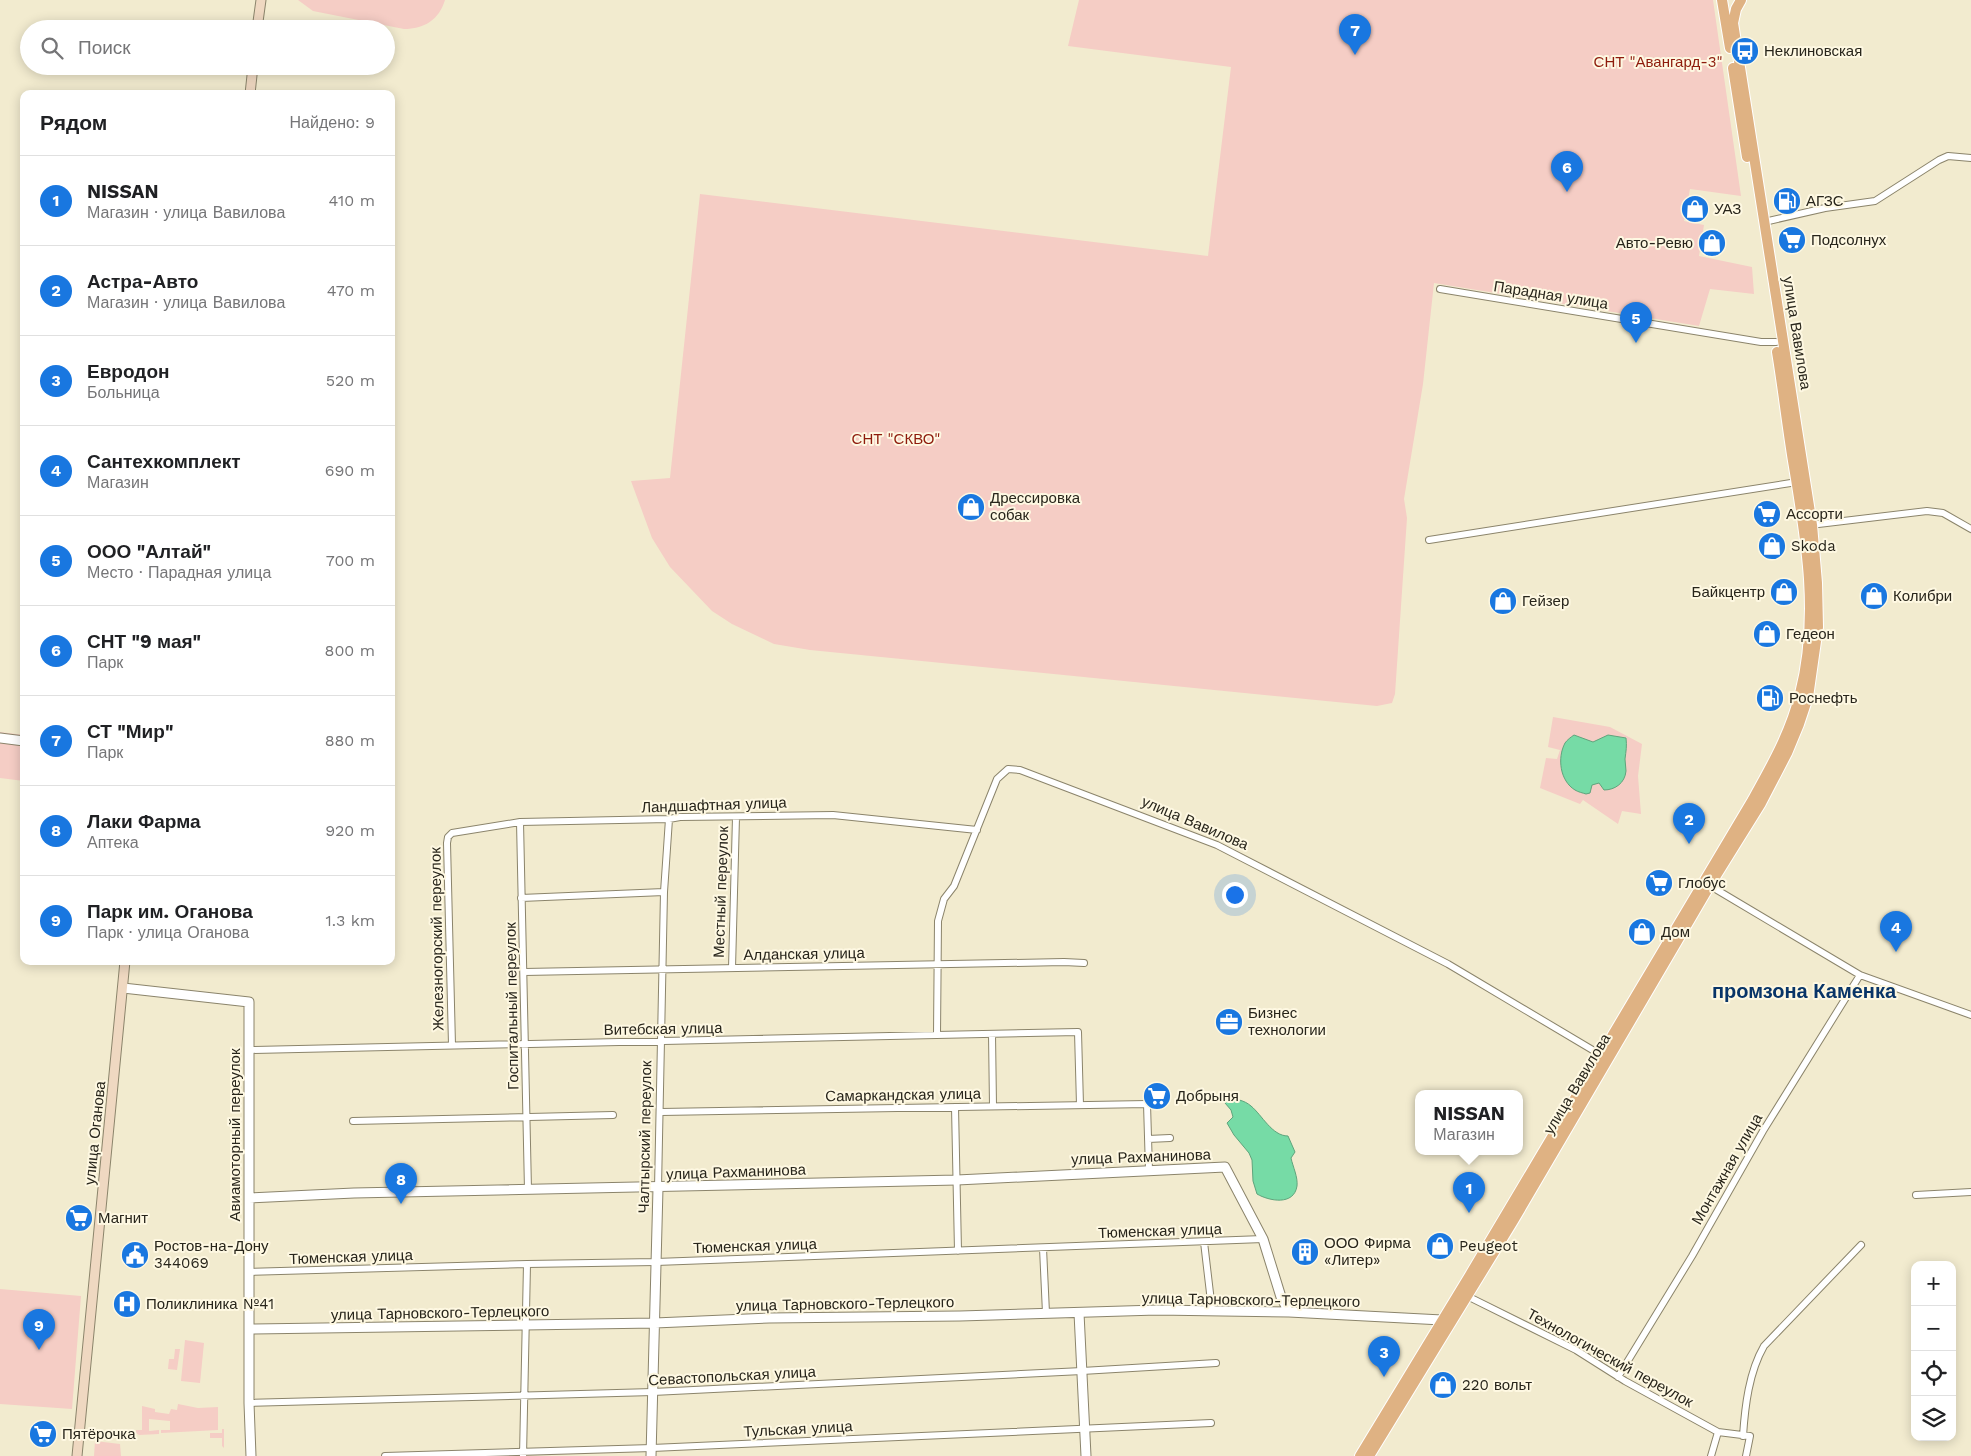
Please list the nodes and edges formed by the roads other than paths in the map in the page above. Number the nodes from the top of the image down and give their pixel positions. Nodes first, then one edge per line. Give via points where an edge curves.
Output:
1 (261, 0) edge
2 (1722, 0) edge
3 (1741, 0) edge
4 (259, 20) edge
5 (252, 75) edge
6 (250, 90) edge
7 (1971, 158) edge
8 (1764, 222) junction
9 (1440, 290) dead end
10 (1776, 342) junction
11 (1797, 482) junction
12 (1808, 525) junction
13 (1971, 529) edge
14 (1429, 540) dead end
15 (0, 738) edge
16 (20, 740) edge
17 (736, 817) junction
18 (669, 819) junction
19 (520, 822) junction
20 (977, 830) junction
21 (452, 833) joint
22 (1707, 883) junction
23 (664, 892) junction
24 (521, 898) junction
25 (1084, 963) dead end
26 (936, 964) junction
27 (125, 965) edge
28 (662, 968) junction
29 (732, 968) junction
30 (524, 972) junction
31 (1860, 975) junction
32 (122, 988) junction
33 (1971, 1015) edge
34 (992, 1034) junction
35 (937, 1035) junction
36 (661, 1042) junction
37 (525, 1044) junction
38 (452, 1045) junction
39 (249, 1050) junction
40 (1602, 1055) junction
41 (1080, 1105) junction
42 (993, 1106) junction
43 (955, 1107) junction
44 (661, 1112) junction
45 (613, 1116) dead end
46 (527, 1118) junction
47 (353, 1121) dead end
48 (1170, 1138) dead end
49 (1148, 1139) junction
50 (1149, 1170) junction
51 (957, 1180) junction
52 (658, 1188) junction
53 (528, 1190) junction
54 (1971, 1192) edge
55 (1916, 1196) dead end
56 (249, 1198) junction
57 (1263, 1239) junction
58 (1204, 1242) junction
59 (1861, 1245) dead end
60 (1043, 1248) junction
61 (958, 1251) junction
62 (656, 1262) junction
63 (527, 1264) junction
64 (249, 1272) junction
65 (1463, 1294) junction
66 (1212, 1310) junction
67 (1289, 1312) junction
68 (1046, 1313) junction
69 (1079, 1313) junction
70 (1446, 1322) junction
71 (655, 1323) junction
72 (526, 1325) junction
73 (249, 1329) junction
74 (1216, 1363) dead end
75 (1082, 1371) junction
76 (1618, 1377) junction
77 (653, 1392) junction
78 (525, 1395) junction
79 (249, 1403) junction
80 (1211, 1423) dead end
81 (1085, 1428) junction
82 (1718, 1432) junction
83 (1747, 1436) junction
84 (652, 1452) edge
85 (523, 1454) edge
86 (77, 1456) edge
87 (251, 1456) edge
88 (385, 1456) edge
89 (1086, 1456) edge
90 (1360, 1456) edge
91 (1369, 1456) edge
92 (1711, 1456) edge
93 (1746, 1456) edge

1 - 4 main road
2 - 10 main road, улица Вавилова
3 - 8 main road, улица Вавилова via 1733,23
5 - 6 main road
7 - 8 street via 1948,156 1939,160 1875,201
8 - 12 main road, улица Вавилова
9 - 10 street, Парадная улица
10 - 11 main road, улица Вавилова
11 - 12 main road, улица Вавилова
11 - 14 street
12 - 13 street via 1927,511 1943,513
12 - 22 main road, улица Вавилова via 1817,583 1818,627 1808,696 1775,777
15 - 16 street
17 - 18 street, Ландшафтная улица
17 - 20 street, Ландшафтная улица via 833,815
17 - 29 street, Местный переулок
18 - 19 street, Ландшафтная улица
18 - 23 street, Чалтырский переулок
19 - 21 street, Ландшафтная улица
19 - 24 street, Госпитальный переулок
20 - 26 street, улица Вавилова via 954,886 944,899 938,921
20 - 40 street, улица Вавилова via 997,779 1008,769 1020,770 1217,845 1448,964
21 - 38 street, Железногорский переулок via 447,843
22 - 31 street
22 - 40 main road, улица Вавилова
22 - 65 main road, улица Вавилова via 1609,1060
23 - 24 street
23 - 28 street, Чалтырский переулок
24 - 30 street, Госпитальный переулок
25 - 26 street, Алданская улица
26 - 29 street, Алданская улица
26 - 35 street, улица Вавилова
27 - 32 main road, улица Оганова
28 - 29 street, Алданская улица
28 - 30 street, Алданская улица
28 - 36 street, Чалтырский переулок
30 - 37 street, Госпитальный переулок
31 - 33 street
31 - 76 street, Монтажная улица via 1763,1130 1692,1256
32 - 39 street, Авиамоторный переулок via 249,1002
32 - 86 main road, улица Оганова
34 - 35 street, Витебская улица
34 - 41 street, Витебская улица via 1078,1032
34 - 42 street
35 - 36 street, Витебская улица
36 - 37 street, Витебская улица
36 - 44 street, Чалтырский переулок
37 - 38 street, Витебская улица
37 - 46 street, Госпитальный переулок
38 - 39 street, Витебская улица
39 - 56 street, Авиамоторный переулок
40 - 65 main road, улица Вавилова
41 - 42 street, Самаркандская улица
41 - 49 street, Самаркандская улица via 1146,1104
42 - 43 street, Самаркандская улица
43 - 44 street, Самаркандская улица
43 - 51 street
44 - 52 street, Чалтырский переулок
45 - 46 street
46 - 47 street
46 - 53 street, Госпитальный переулок
48 - 49 street
49 - 50 street
50 - 51 street, улица Рахманинова
50 - 57 street, улица Рахманинова via 1225,1168
51 - 52 street, улица Рахманинова
51 - 61 street
52 - 53 street, улица Рахманинова
52 - 62 street, Чалтырский переулок
53 - 56 street, улица Рахманинова
54 - 55 street
56 - 64 street, Авиамоторный переулок
57 - 58 street, Тюменская улица
57 - 67 street via 1281,1297
58 - 60 street, Тюменская улица
58 - 66 street
59 - 83 street via 1764,1346 1752,1375
60 - 61 street, Тюменская улица
60 - 68 street
61 - 62 street, Тюменская улица
62 - 63 street, Тюменская улица
62 - 71 street, Чалтырский переулок
63 - 64 street, Тюменская улица
63 - 72 street
64 - 73 street, Авиамоторный переулок
65 - 70 main road, улица Вавилова
65 - 76 street, Технологический переулок via 1576,1350
66 - 67 street, улица Тарновского-Терлецкого
66 - 69 street, улица Тарновского-Терлецкого
67 - 70 street, улица Тарновского-Терлецкого
68 - 69 street, улица Тарновского-Терлецкого
68 - 71 street, улица Тарновского-Терлецкого
69 - 75 street
70 - 90 main road, улица Вавилова
70 - 91 main road, улица Вавилова
71 - 72 street, улица Тарновского-Терлецкого
71 - 77 street, Чалтырский переулок
72 - 73 street, улица Тарновского-Терлецкого
72 - 78 street
73 - 79 street, Авиамоторный переулок
74 - 75 street, Севастопольская улица
75 - 77 street, Севастопольская улица
75 - 81 street
76 - 82 street, Технологический переулок
77 - 78 street, Севастопольская улица
77 - 84 street, Чалтырский переулок
78 - 79 street, Севастопольская улица
78 - 85 street
79 - 87 street, Авиамоторный переулок
80 - 81 street, Тульская улица
81 - 84 street, Тульская улица
81 - 89 street
82 - 83 street, Технологический переулок
82 - 92 street
83 - 93 street
84 - 85 street, Тульская улица
85 - 88 street, Тульская улица

